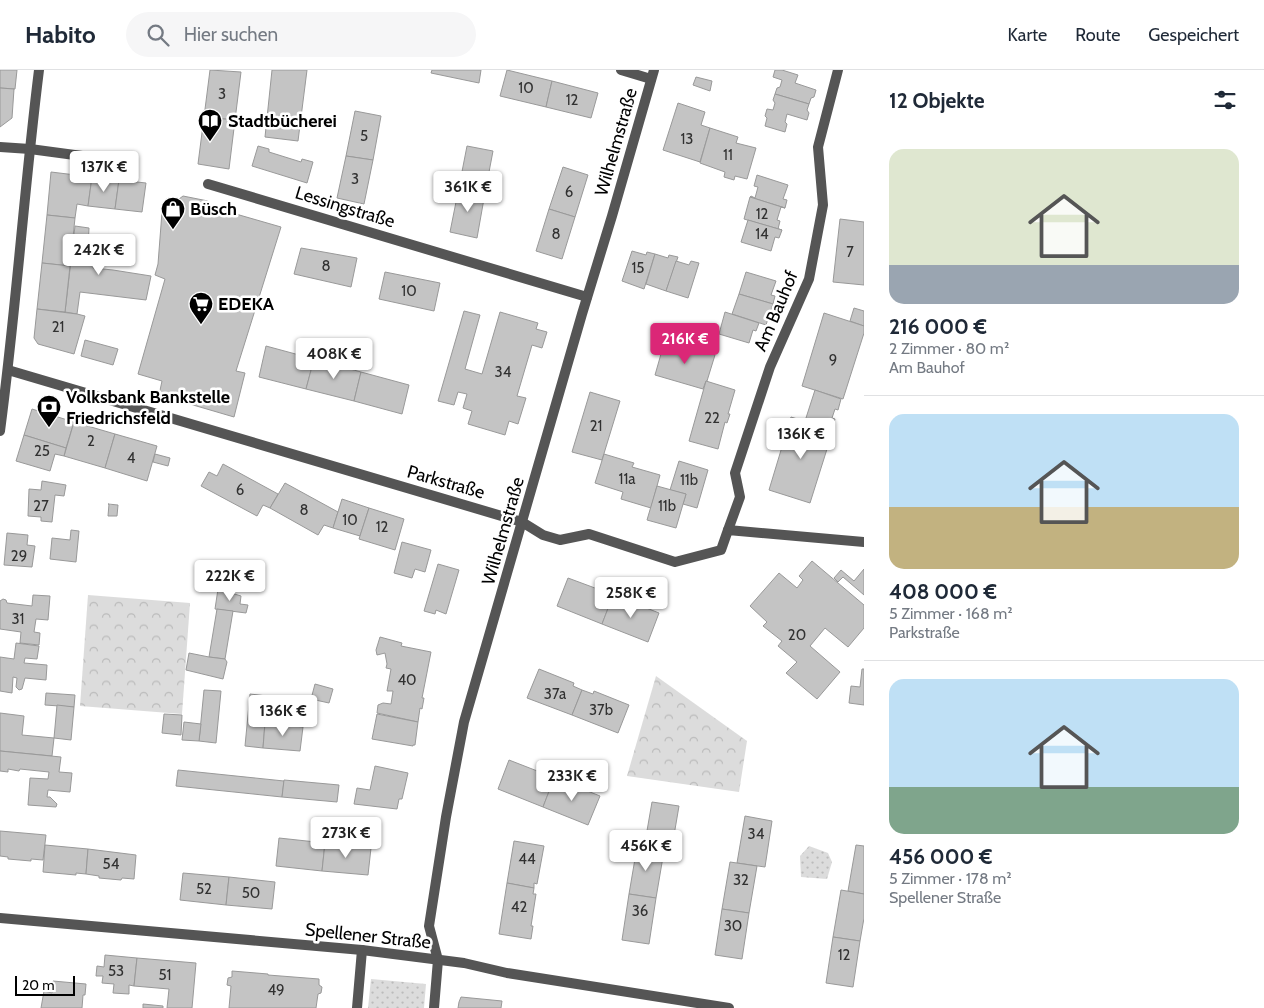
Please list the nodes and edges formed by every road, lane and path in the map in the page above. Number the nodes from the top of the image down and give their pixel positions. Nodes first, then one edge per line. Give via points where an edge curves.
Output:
1 (39, 70) edge
2 (621, 70) edge
3 (838, 70) edge
4 (652, 75) edge
5 (0, 147) edge
6 (30, 149) junction
7 (97, 158) dead end
8 (208, 184) dead end
9 (587, 297) junction
10 (8, 370) junction
11 (0, 431) edge
12 (522, 522) junction
13 (728, 530) junction
14 (864, 542) edge
15 (0, 918) edge
16 (362, 950) junction
17 (438, 960) junction
18 (357, 1008) edge
19 (434, 1008) edge
20 (729, 1008) edge

1 - 6 street
2 - 4 street
3 - 13 street, Am Bauhof via 818,148 823,205 809,279 770,367 735,474 740,497
4 - 9 street, Wilhelmstraße
5 - 6 street
6 - 7 street
6 - 10 street
8 - 9 street, Lessingstraße
9 - 12 street, Wilhelmstraße
10 - 11 street
10 - 12 street, Parkstraße
12 - 13 street, Parkstraße via 543,535 560,540 589,534 675,562 721,550
12 - 17 street, Wilhelmstraße via 463,730 446,817 429,926
13 - 14 street
15 - 16 street, Spellener Straße
16 - 17 street, Spellener Straße
16 - 18 street
17 - 19 street, Wilhelmstraße
17 - 20 street, Spellener Straße

